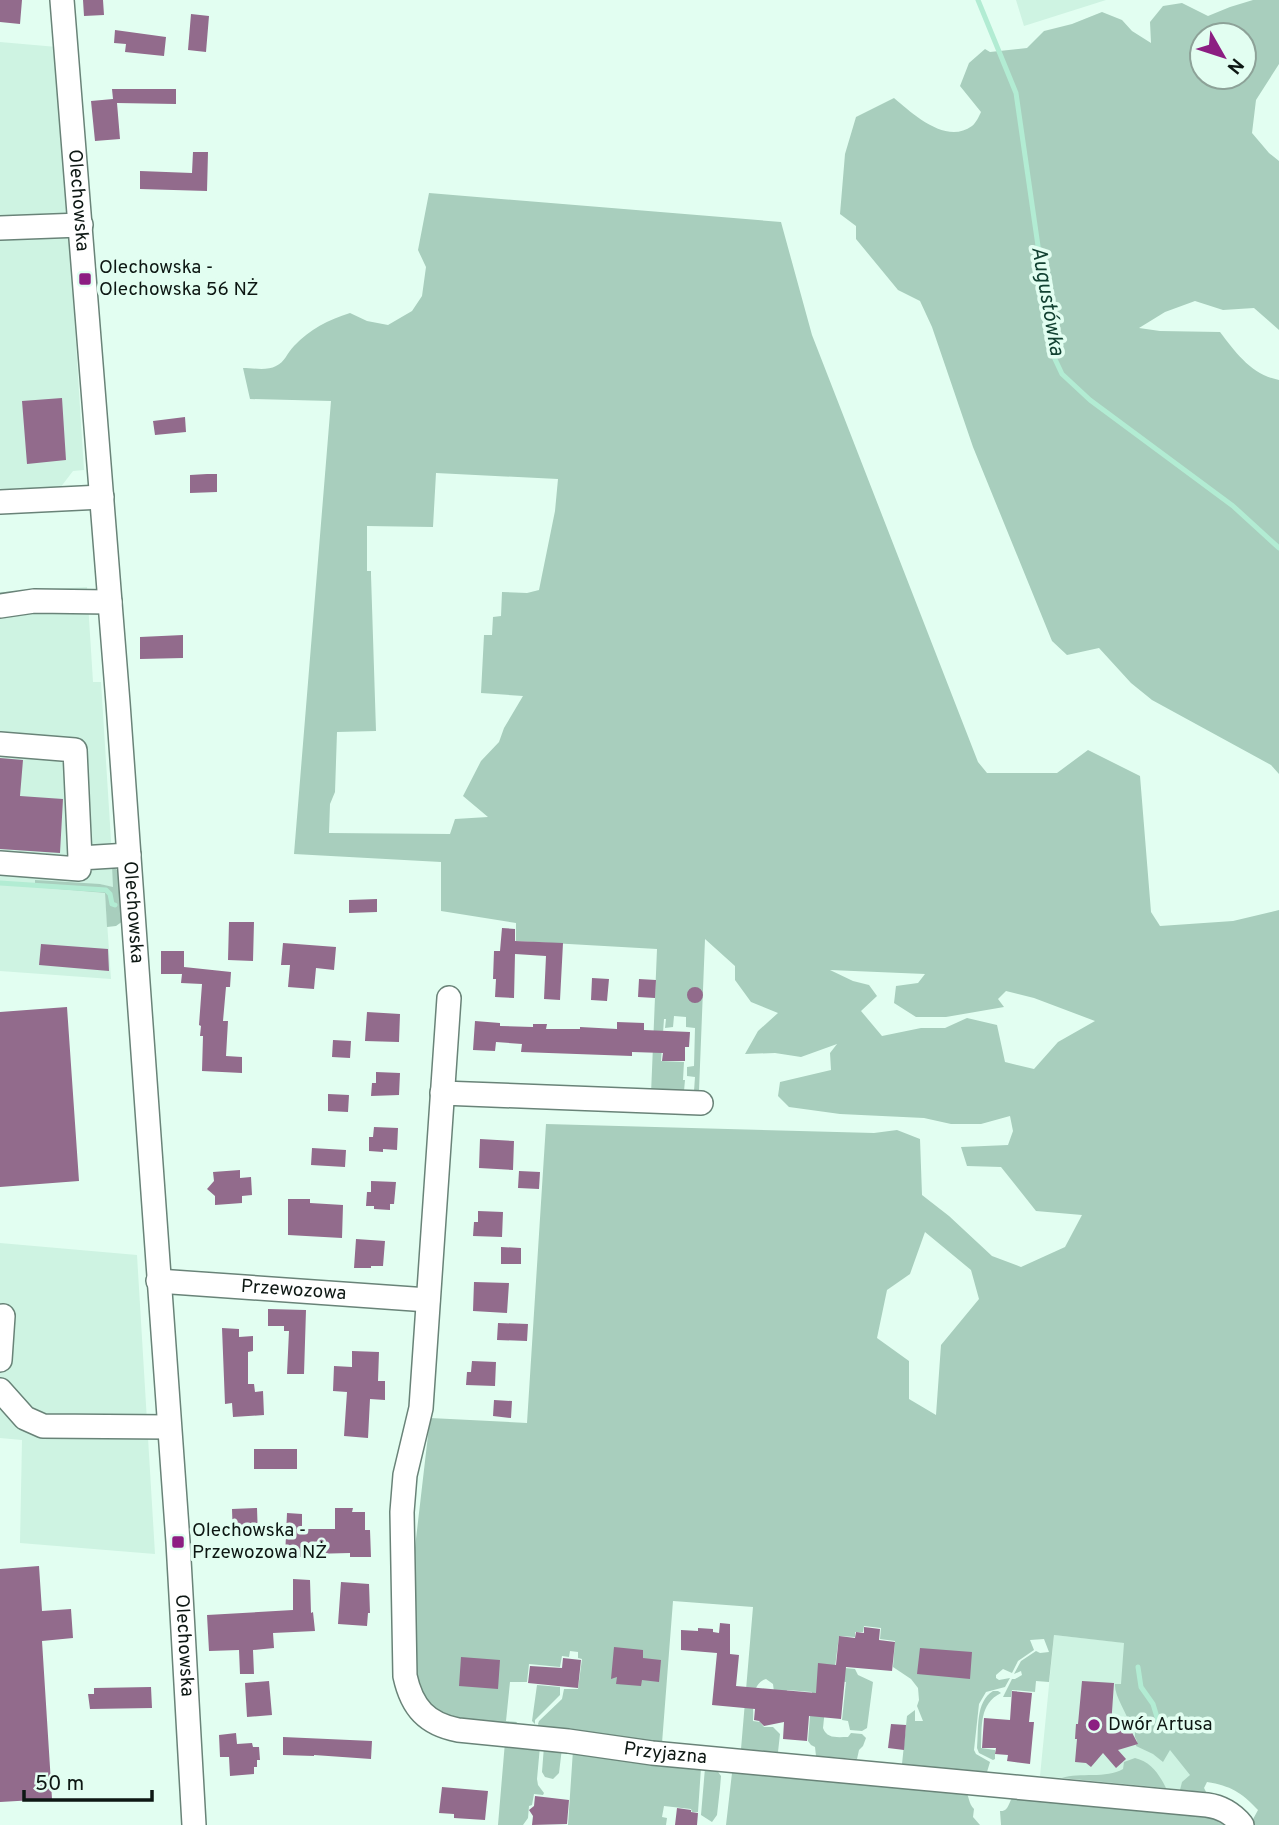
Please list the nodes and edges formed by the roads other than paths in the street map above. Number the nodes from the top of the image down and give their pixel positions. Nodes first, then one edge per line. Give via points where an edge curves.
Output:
1 (62, 0) edge
2 (81, 225) junction
3 (0, 228) edge
4 (102, 496) junction
5 (0, 502) edge
6 (110, 602) junction
7 (0, 606) edge
8 (0, 744) edge
9 (129, 855) junction
10 (80, 858) junction
11 (0, 863) edge
12 (449, 998) dead end
13 (442, 1093) junction
14 (701, 1103) dead end
15 (158, 1281) junction
16 (428, 1300) junction
17 (2, 1316) dead end
18 (0, 1360) edge
19 (0, 1390) edge
20 (169, 1427) junction
21 (194, 1825) edge
22 (1242, 1825) edge

1 - 2 street, Olechowska
2 - 3 street
2 - 4 street, Olechowska
4 - 5 street
4 - 6 street, Olechowska
6 - 7 street via 34,601
6 - 9 street, Olechowska
8 - 10 street via 75,750
9 - 10 street
9 - 15 street, Olechowska
10 - 11 street via 79,869
12 - 13 street
13 - 14 street
13 - 16 street
15 - 16 street, Przewozowa
15 - 20 street, Olechowska
16 - 22 street, Przyjazna via 421,1408 401,1512 405,1676 415,1705 434,1722 458,1730 652,1753 1184,1802 1223,1808
17 - 18 street
19 - 20 street via 25,1418 43,1426
20 - 21 street, Olechowska

